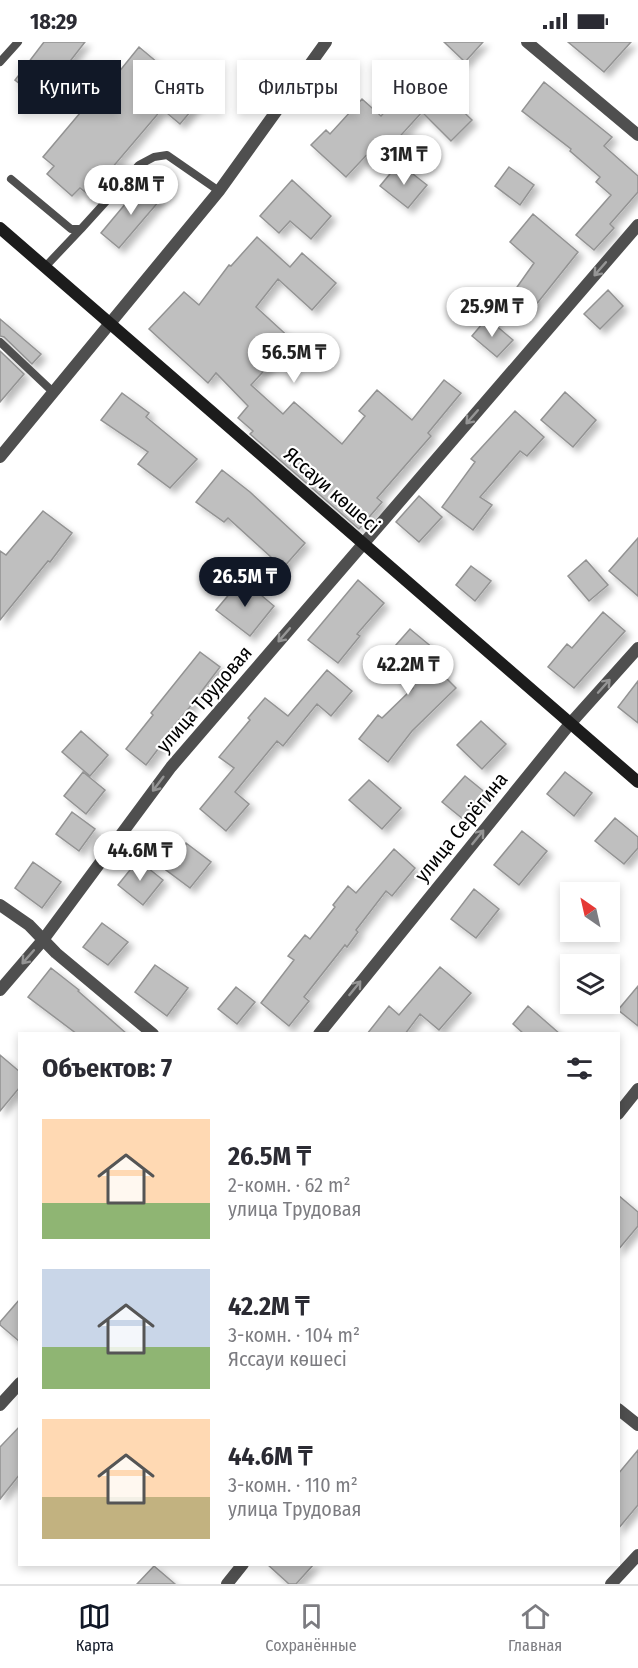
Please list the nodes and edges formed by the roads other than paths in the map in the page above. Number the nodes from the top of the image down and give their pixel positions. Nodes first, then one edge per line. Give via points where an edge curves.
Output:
1 (18, 42) edge
2 (326, 42) edge
3 (528, 42) edge
4 (0, 62) edge
5 (638, 135) edge
6 (12, 180) dead end
7 (219, 191) junction
8 (638, 225) edge
9 (0, 228) edge
10 (81, 229) junction
11 (45, 267) junction
12 (110, 322) junction
13 (0, 342) edge
14 (53, 392) junction
15 (0, 457) edge
16 (363, 543) junction
17 (638, 648) edge
18 (569, 724) junction
19 (638, 782) edge
20 (0, 905) edge
21 (43, 940) junction
22 (0, 990) edge
23 (151, 1032) edge
24 (320, 1032) edge
25 (638, 1089) edge
26 (620, 1112) edge
27 (18, 1385) edge
28 (0, 1405) edge
29 (620, 1411) edge
30 (638, 1425) edge
31 (638, 1555) edge
32 (241, 1566) edge
33 (227, 1584) edge
34 (611, 1584) edge

1 - 4 lane
2 - 7 street
3 - 5 street
6 - 10 lane via 71,229
7 - 10 lane via 167,154 154,156 140,165
7 - 12 street
8 -> 16 street, улица Трудовая
9 - 11 main road, Яссауи көшесі
10 - 11 lane
11 - 12 main road, Яссауи көшесі
12 - 14 street
12 - 16 main road, Яссауи көшесі
13 - 14 lane
14 - 15 street
16 - 18 main road, Яссауи көшесі
16 -> 21 street, улица Трудовая via 171,767
18 -> 17 street, улица Серёгина
18 - 19 main road, Яссауи көшесі
24 -> 18 street, улица Серёгина
20 - 21 street
21 -> 22 street, улица Трудовая
21 - 23 street
25 - 26 street
27 - 28 street
29 - 30 street
31 - 34 street
32 - 33 street

